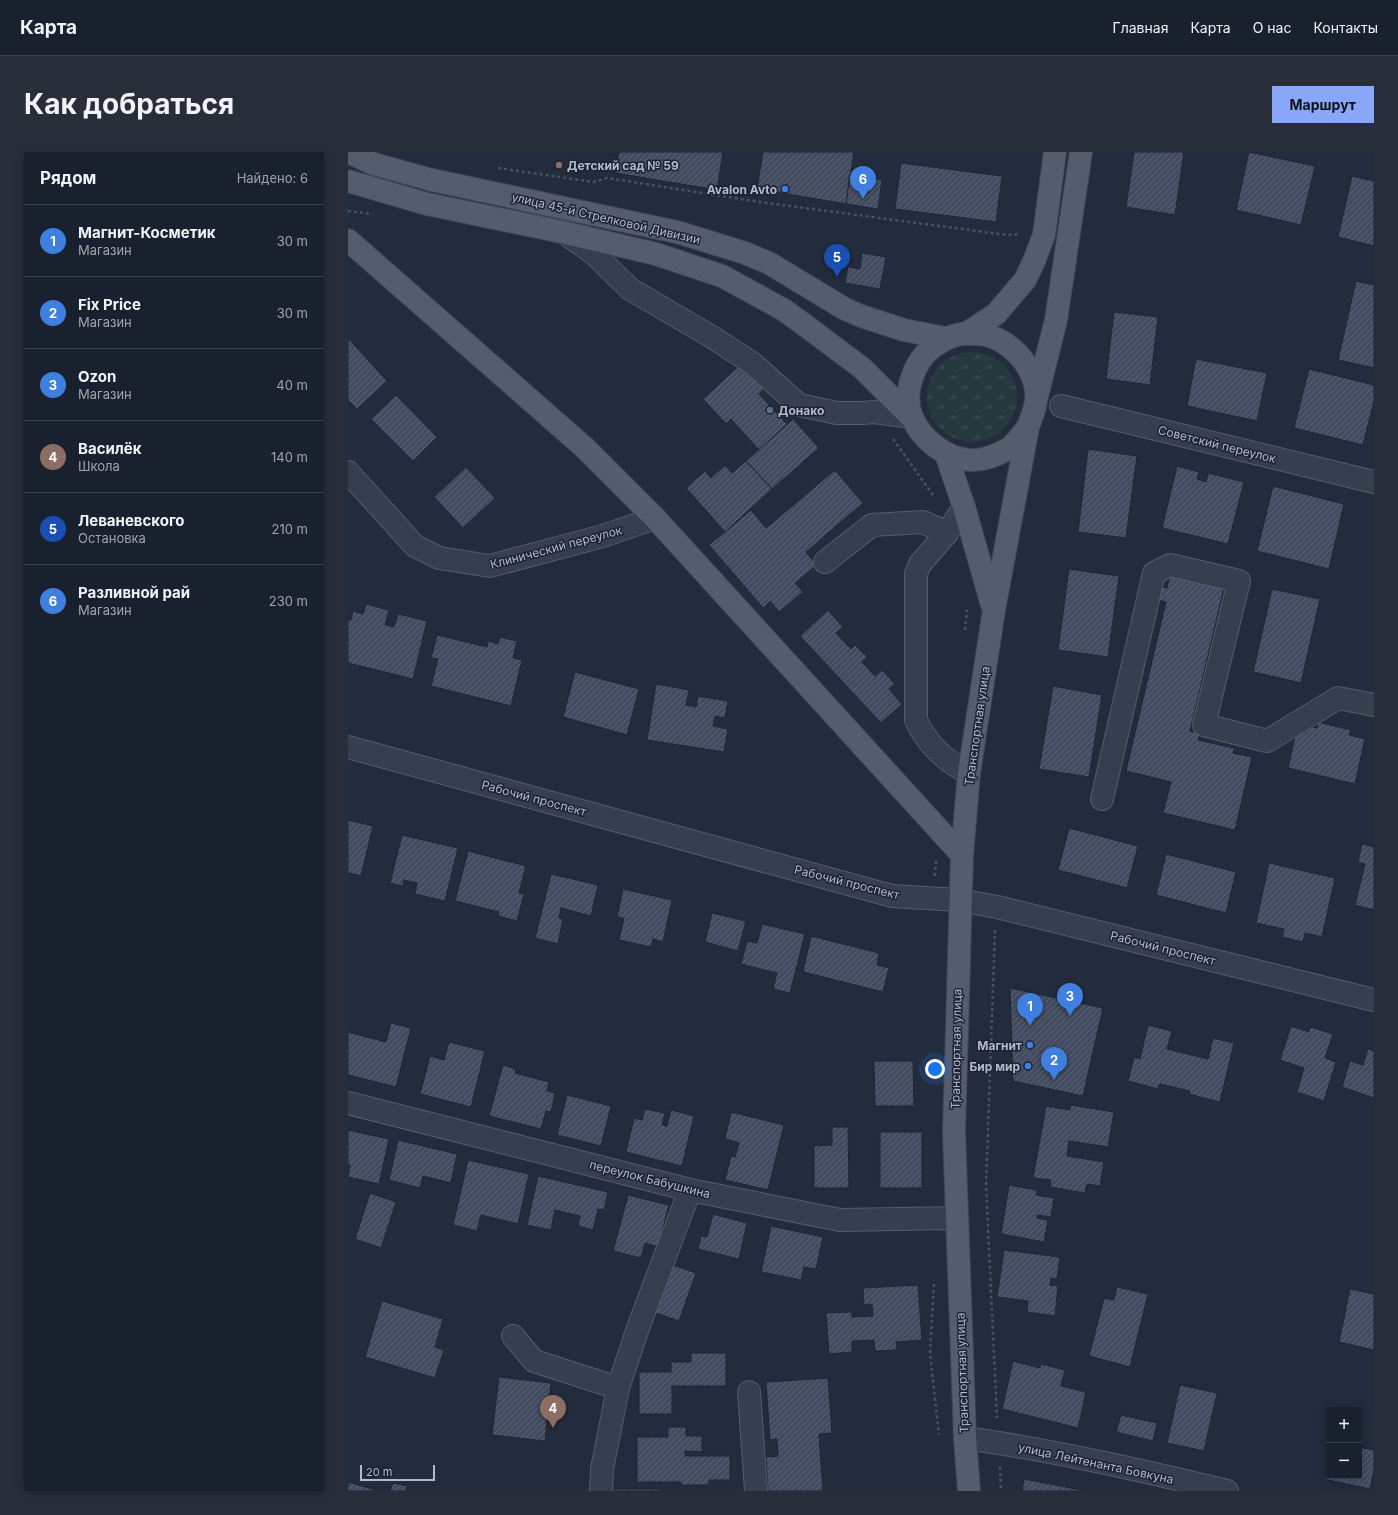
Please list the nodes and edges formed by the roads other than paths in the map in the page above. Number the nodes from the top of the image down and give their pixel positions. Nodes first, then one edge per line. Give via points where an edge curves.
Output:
1 (348, 152) edge
2 (1055, 152) edge
3 (1081, 152) edge
4 (348, 181) edge
5 (562, 232) junction
6 (348, 240) edge
7 (967, 333) junction
8 (945, 338) junction
9 (1036, 401) junction
10 (1061, 406) dead end
11 (911, 417) junction
12 (1028, 427) junction
13 (946, 454) junction
14 (348, 472) edge
15 (1374, 482) edge
16 (964, 507) junction
17 (655, 518) junction
18 (947, 533) junction
19 (825, 562) dead end
20 (994, 610) junction
21 (1374, 705) edge
22 (348, 747) edge
23 (969, 773) junction
24 (1102, 799) dead end
25 (962, 855) junction
26 (959, 900) junction
27 (1374, 1000) edge
28 (348, 1103) edge
29 (690, 1190) junction
30 (956, 1218) junction
31 (513, 1336) dead end
32 (618, 1388) junction
33 (749, 1392) dead end
34 (965, 1438) junction
35 (601, 1491) edge
36 (756, 1491) edge
37 (969, 1491) edge
38 (1227, 1491) edge

1 - 8 main road, улица 45-й Стрелковой Дивизии via 374,164 432,180 677,232 745,253 769,262 845,309 861,316 904,330
2 - 7 main road via 1044,235 1025,280 996,314
3 - 9 main road via 1056,320
4 - 5 main road, улица 45-й Стрелковой Дивизии via 427,204
5 - 11 main road, улица 45-й Стрелковой Дивизии via 656,254 722,276 784,310 802,323 862,368
5 - 11 street via 593,253 630,289 712,336 752,363 799,405 837,413 874,412
6 - 17 main road via 585,448
7 - 8 main road, Транспортная улица
7 - 9 main road, Транспортная улица via 991,336 1014,349 1029,368 1035,382
8 - 11 main road, Транспортная улица via 927,352 913,371 908,393
9 - 12 main road, Транспортная улица
10 - 15 street, Советский переулок
11 - 13 main road, Транспортная улица via 926,438
12 - 13 main road, Транспортная улица via 1009,448 991,457 970,460
12 - 20 main road, Транспортная улица
13 - 16 main road, Транспортная улица
14 - 17 street, Клинический переулок via 415,546 439,558 490,566 604,536
16 - 18 street
16 - 20 main road, Транспортная улица
17 - 25 main road
18 - 19 street via 923,522 872,525
18 - 23 street via 920,564 916,574 916,720 924,737 951,764
20 - 23 main road, Транспортная улица
21 - 24 street via 1338,698 1267,741 1204,725 1239,581 1170,565 1154,573
22 - 26 street, Рабочий проспект via 892,896
23 - 25 main road, Транспортная улица
25 - 26 main road, Транспортная улица
26 - 27 street, Рабочий проспект
26 - 30 main road, Транспортная улица via 954,1132
28 - 29 street, переулок Бабушкина
29 - 30 street, переулок Бабушкина via 840,1220
29 - 32 street
30 - 34 main road, Транспортная улица
31 - 32 street via 534,1360
32 - 35 street via 602,1469
33 - 36 street
34 - 37 main road, Транспортная улица
34 - 38 street, улица Лейтенанта Бовкуна via 998,1442

